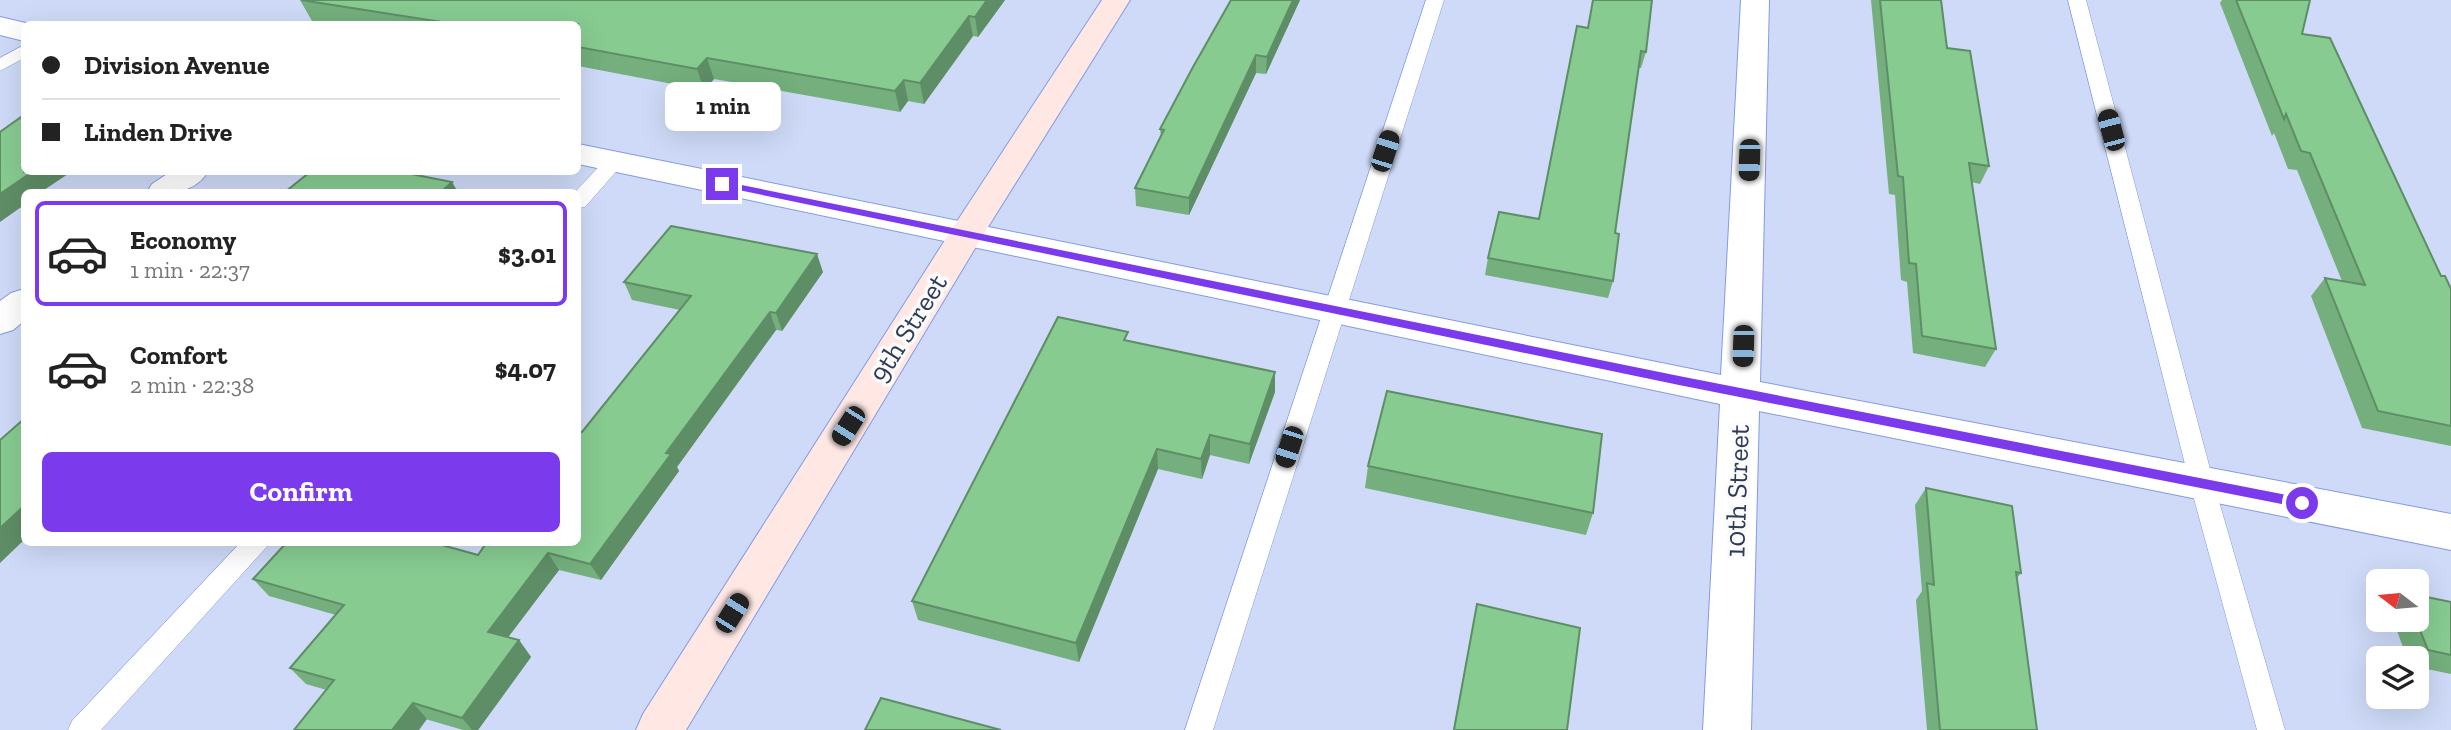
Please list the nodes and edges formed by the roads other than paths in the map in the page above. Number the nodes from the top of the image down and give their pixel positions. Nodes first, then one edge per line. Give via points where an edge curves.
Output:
1 (18, 0) edge
2 (1116, 0) edge
3 (1435, 0) edge
4 (1755, 0) edge
5 (2077, 0) edge
6 (0, 11) edge
7 (0, 26) edge
8 (21, 31) edge
9 (21, 52) edge
10 (0, 66) edge
11 (581, 155) edge
12 (614, 162) junction
13 (187, 175) edge
14 (168, 189) edge
15 (581, 199) edge
16 (966, 234) junction
17 (21, 304) edge
18 (1333, 310) junction
19 (0, 321) edge
20 (1741, 393) junction
21 (2202, 484) junction
22 (2451, 532) edge
23 (254, 546) edge
24 (82, 730) edge
25 (660, 730) edge
26 (1199, 730) edge
27 (1727, 730) edge
28 (2271, 730) edge

1 - 6 street
2 - 16 street, 9th Street
3 - 18 lane
4 - 20 street, 10th Street
5 - 21 lane
7 - 8 street
9 - 10 lane
11 - 12 street
12 - 15 lane
12 - 16 street
13 - 14 street
16 - 18 street
16 - 25 street, 9th Street
17 - 19 street
18 - 20 street
18 - 26 lane
20 - 21 street
20 - 27 street, 10th Street
21 - 22 street
21 - 28 lane
23 - 24 lane

